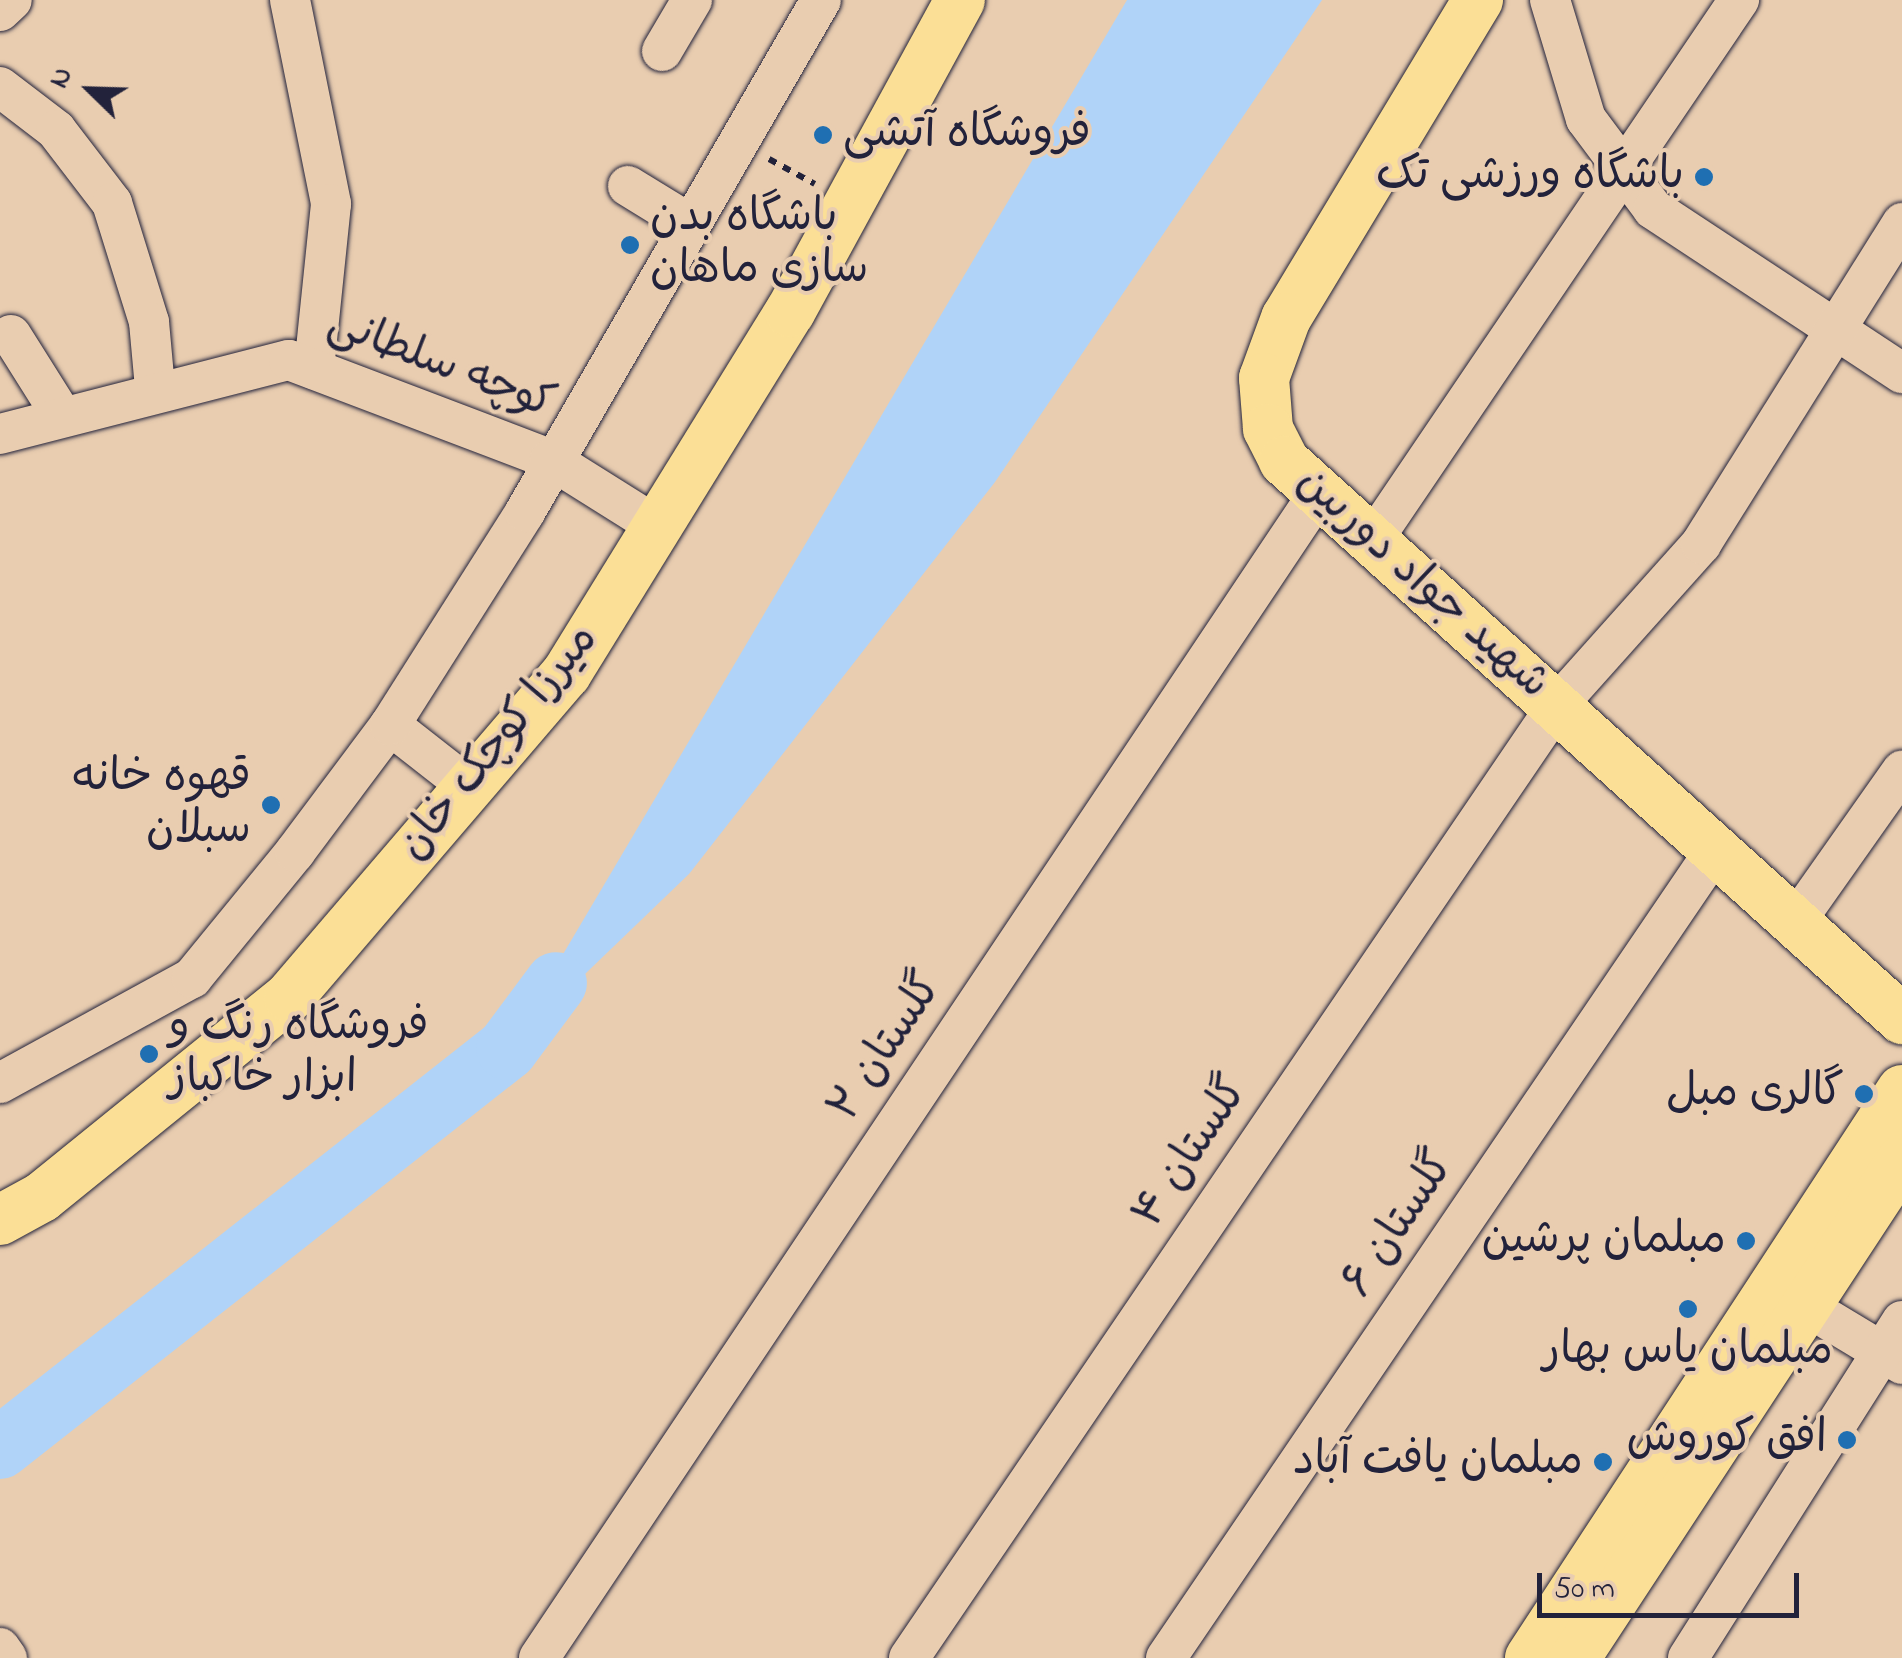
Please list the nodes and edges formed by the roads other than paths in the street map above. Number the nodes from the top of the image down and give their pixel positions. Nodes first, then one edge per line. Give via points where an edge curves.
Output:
1 (12, 0) edge
2 (290, 0) edge
3 (692, 0) edge
4 (960, 0) edge
5 (1478, 0) edge
6 (1550, 0) edge
7 (1739, 0) edge
8 (808, 4) edge
9 (0, 11) edge
10 (662, 52) dead end
11 (0, 87) edge
12 (1626, 170) junction
13 (628, 186) dead end
14 (1902, 223) edge
15 (690, 224) junction
16 (1835, 330) junction
17 (11, 335) dead end
18 (314, 368) junction
19 (1902, 373) edge
20 (155, 388) junction
21 (62, 416) junction
22 (0, 434) edge
23 (550, 459) junction
24 (1319, 493) junction
25 (657, 526) junction
26 (1372, 541) junction
27 (1558, 704) junction
28 (390, 725) junction
29 (1902, 771) edge
30 (469, 787) junction
31 (1716, 849) junction
32 (1796, 921) junction
33 (1902, 1018) edge
34 (0, 1083) edge
35 (1902, 1090) edge
36 (1902, 1160) edge
37 (1902, 1209) edge
38 (0, 1220) edge
39 (1829, 1320) junction
40 (1895, 1346) edge
41 (0, 1648) edge
42 (7, 1658) edge
43 (539, 1658) edge
44 (909, 1658) edge
45 (1166, 1658) edge
46 (1530, 1658) edge
47 (1576, 1658) edge
48 (1609, 1658) edge
49 (1688, 1658) edge

1 - 9 street
2 - 18 street via 330,204
3 - 10 street
4 - 25 main road, میرزا کوچک خان via 850,204
5 - 24 main road, شهید جواد دوربین via 1286,318 1264,378 1276,445
6 - 12 street via 1586,118
7 - 12 street
8 - 15 street
11 - 20 street via 56,130 112,203 149,322
12 - 16 street via 1653,209
12 - 26 street
13 - 15 street
14 - 16 street, گلستان ۴
15 - 23 street
16 - 19 street
16 - 27 street, گلستان ۴ via 1702,544
17 - 21 street
18 - 20 street, کوچه سلطانی via 289,360
18 - 23 street, کوچه سلطانی
20 - 21 street, کوچه سلطانی
21 - 22 street, کوچه سلطانی
23 - 25 street, کوچه سلطانی
23 - 28 street
24 - 26 main road, شهید جواد دوربین
24 - 43 street, گلستان ۲
25 - 30 main road, میرزا کوچک خان via 566,674
26 - 27 main road, شهید جواد دوربین
27 - 31 main road, شهید جواد دوربین
27 - 44 street, گلستان ۴
28 - 30 street
28 - 34 street via 192,978
29 - 32 street
30 - 38 main road, میرزا کوچک خان via 289,997 42,1197
31 - 32 main road, شهید جواد دوربین
31 - 45 street, گلستان ۶
32 - 33 main road, شهید جواد دوربین
35 - 46 main road
36 - 47 main road
37 - 39 main road
39 - 40 street
39 - 48 main road
40 - 49 street
41 - 42 street

